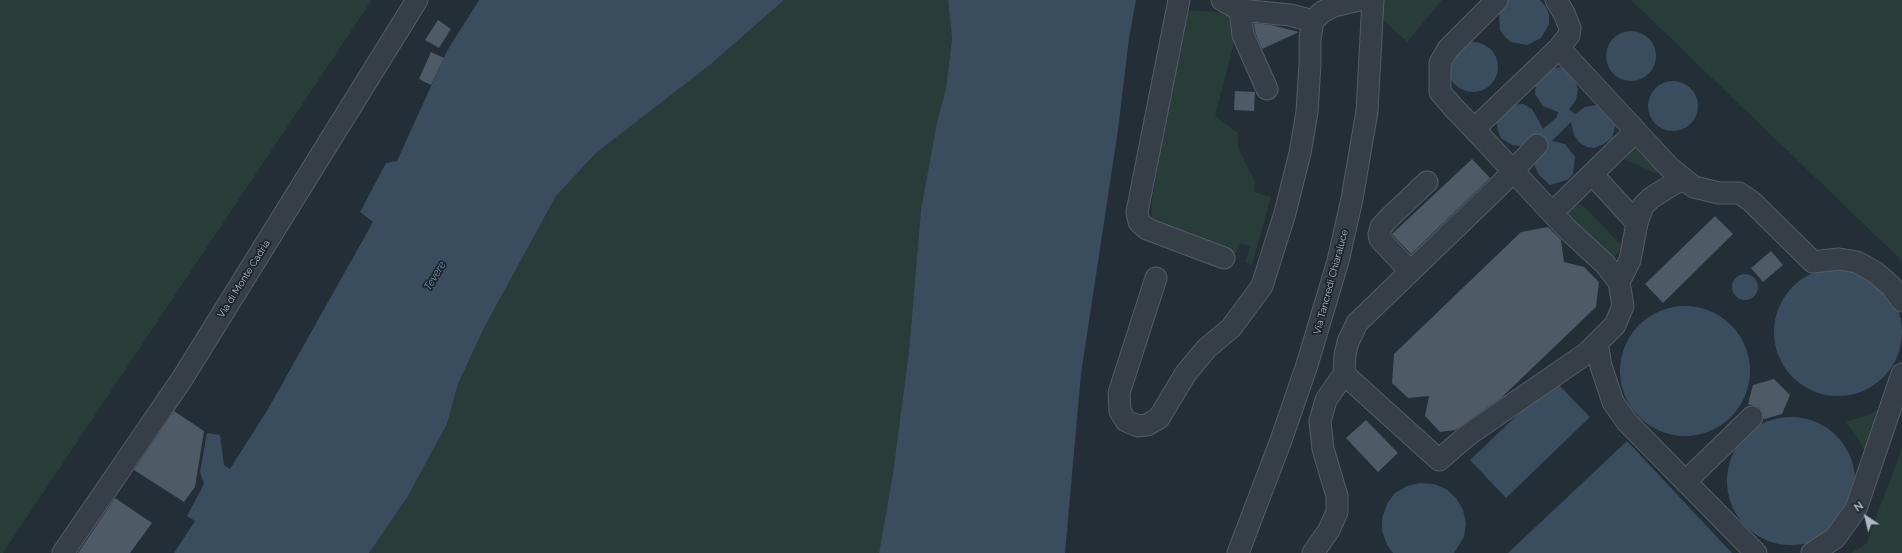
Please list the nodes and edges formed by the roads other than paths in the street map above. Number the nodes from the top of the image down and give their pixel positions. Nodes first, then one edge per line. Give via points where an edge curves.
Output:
1 (416, 0) edge
2 (1179, 0) edge
3 (1359, 0) edge
4 (1374, 0) edge
5 (1497, 0) edge
6 (1556, 0) edge
7 (1231, 5) edge
8 (1313, 21) junction
9 (1559, 48) junction
10 (1267, 89) dead end
11 (1474, 129) junction
12 (1636, 130) junction
13 (1537, 145) dead end
14 (1513, 171) junction
15 (1592, 174) junction
16 (1685, 180) junction
17 (1427, 182) dead end
18 (1552, 213) junction
19 (1637, 223) junction
20 (1224, 258) dead end
21 (1410, 271) junction
22 (1156, 278) dead end
23 (1619, 282) junction
24 (1902, 301) edge
25 (1597, 343) junction
26 (1344, 374) junction
27 (1902, 374) edge
28 (1752, 417) dead end
29 (1686, 481) junction
30 (63, 553) edge
31 (1238, 553) edge
32 (1313, 553) edge
33 (1756, 553) edge
34 (1812, 553) edge

1 - 30 street, Via di Monte Cadria via 182,379
2 - 20 street via 1137,212 1139,222 1147,229
3 - 8 street via 1334,6 1322,12
4 - 31 street, Via Tancredi Chiaraluce via 1367,111 1338,261 1308,365
5 - 11 street via 1448,49 1440,63 1440,92
6 - 9 street via 1570,28 1570,35
7 - 8 street via 1290,14
7 - 10 street
8 - 22 street via 1307,112 1300,153 1286,212 1262,286 1231,328 1207,348 1186,373 1159,418 1147,425 1138,426 1126,420 1120,412 1119,393
9 - 11 street
9 - 12 street
11 - 14 street
12 - 15 street
12 - 16 street via 1670,168
13 - 14 street
14 - 18 street
14 - 21 street
15 - 18 street
15 - 19 street
16 - 19 street via 1675,183 1651,198 1643,206
16 - 24 street via 1694,187 1719,193 1739,194 1751,201 1813,262 1839,259 1857,262 1875,272 1891,286
17 - 21 street via 1389,218 1381,227 1379,234 1380,239
18 - 23 street via 1605,264
19 - 23 street via 1630,260
21 - 26 street via 1357,323 1344,355
23 - 25 street via 1623,306 1614,325
25 - 26 street via 1587,353 1468,435 1439,460
25 - 29 street via 1601,366 1614,402 1627,422
26 - 32 street via 1326,400 1320,421 1323,449 1337,496 1337,512 1329,530
27 - 34 street via 1856,509 1836,538
28 - 29 street
29 - 33 street

